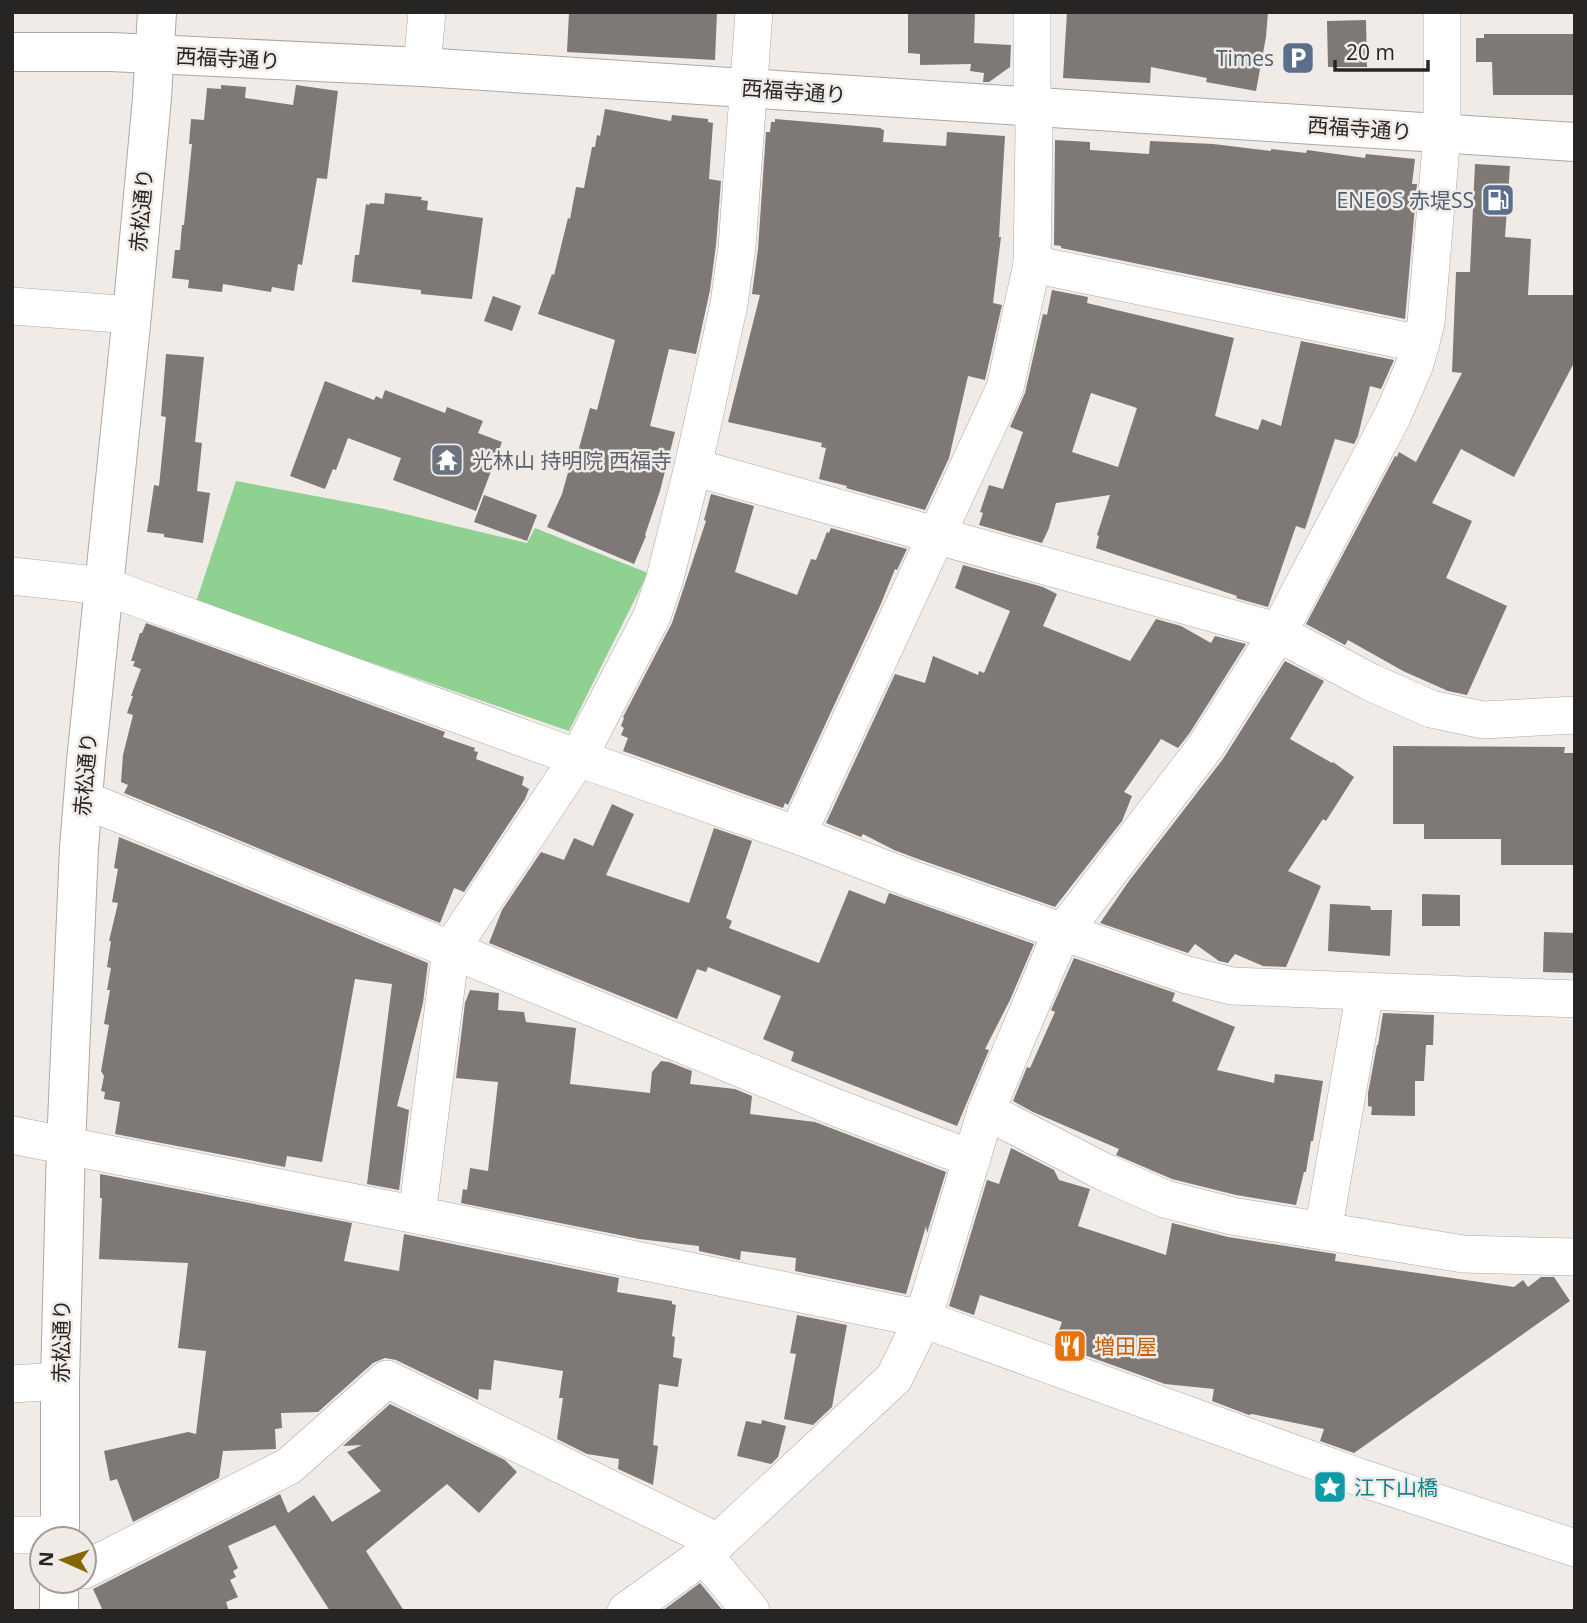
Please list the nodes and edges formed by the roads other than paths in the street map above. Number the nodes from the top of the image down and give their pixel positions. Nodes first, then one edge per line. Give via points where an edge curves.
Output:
1 (157, 12) edge
2 (427, 12) edge
3 (754, 12) edge
4 (1032, 12) edge
5 (1442, 12) edge
6 (12, 52) edge
7 (155, 55) junction
8 (422, 67) junction
9 (749, 88) junction
10 (1033, 106) junction
11 (1442, 134) junction
12 (1575, 142) edge
13 (1032, 264) junction
14 (12, 306) edge
15 (132, 315) junction
16 (1421, 344) junction
17 (693, 467) junction
18 (937, 535) junction
19 (12, 576) edge
20 (104, 586) junction
21 (1278, 633) junction
22 (1575, 715) edge
23 (578, 758) junction
24 (83, 799) junction
25 (797, 835) junction
26 (1062, 931) junction
27 (452, 949) junction
28 (1365, 991) junction
29 (1575, 999) edge
30 (986, 1111) junction
31 (12, 1135) edge
32 (66, 1145) junction
33 (972, 1159) junction
34 (417, 1215) junction
35 (1323, 1231) junction
36 (1575, 1257) edge
37 (923, 1319) junction
38 (60, 1381) junction
39 (12, 1384) edge
40 (60, 1525) edge
41 (711, 1548) junction
42 (1575, 1548) edge
43 (98, 1567) edge
44 (626, 1611) edge
45 (751, 1611) edge

1 - 7 street, 赤松通り
2 - 8 street
3 - 9 street
4 - 10 street
5 - 11 street
6 - 7 street, 西福寺通り
7 - 8 street, 西福寺通り
7 - 15 street, 赤松通り
8 - 9 street, 西福寺通り
9 - 10 street, 西福寺通り
9 - 17 street via 731,293
10 - 11 street, 西福寺通り
10 - 13 street
11 - 12 street, 西福寺通り
11 - 16 street
13 - 16 street
13 - 18 street via 1005,388
14 - 15 street
15 - 20 street, 赤松通り
16 - 21 street via 1393,415
17 - 18 street
17 - 23 street via 652,616
18 - 21 street
18 - 25 street
19 - 20 street
20 - 23 street
20 - 24 street, 赤松通り
21 - 22 street via 1431,709 1483,720
21 - 26 street via 1206,746
23 - 25 street
23 - 27 street
24 - 27 street
24 - 32 street, 赤松通り
25 - 26 street
26 - 28 street via 1232,986
26 - 30 street
27 - 33 street
27 - 34 street
28 - 29 street
28 - 35 street
30 - 33 street
30 - 35 street via 1165,1199
31 - 32 street
32 - 34 street
32 - 38 street, 赤松通り
33 - 37 street
34 - 37 street
35 - 36 street via 1463,1254
37 - 41 street via 894,1378
37 - 42 street via 1356,1476
38 - 39 street
38 - 40 street, 赤松通り
41 - 43 street via 387,1380 289,1466
41 - 44 street
41 - 45 street

